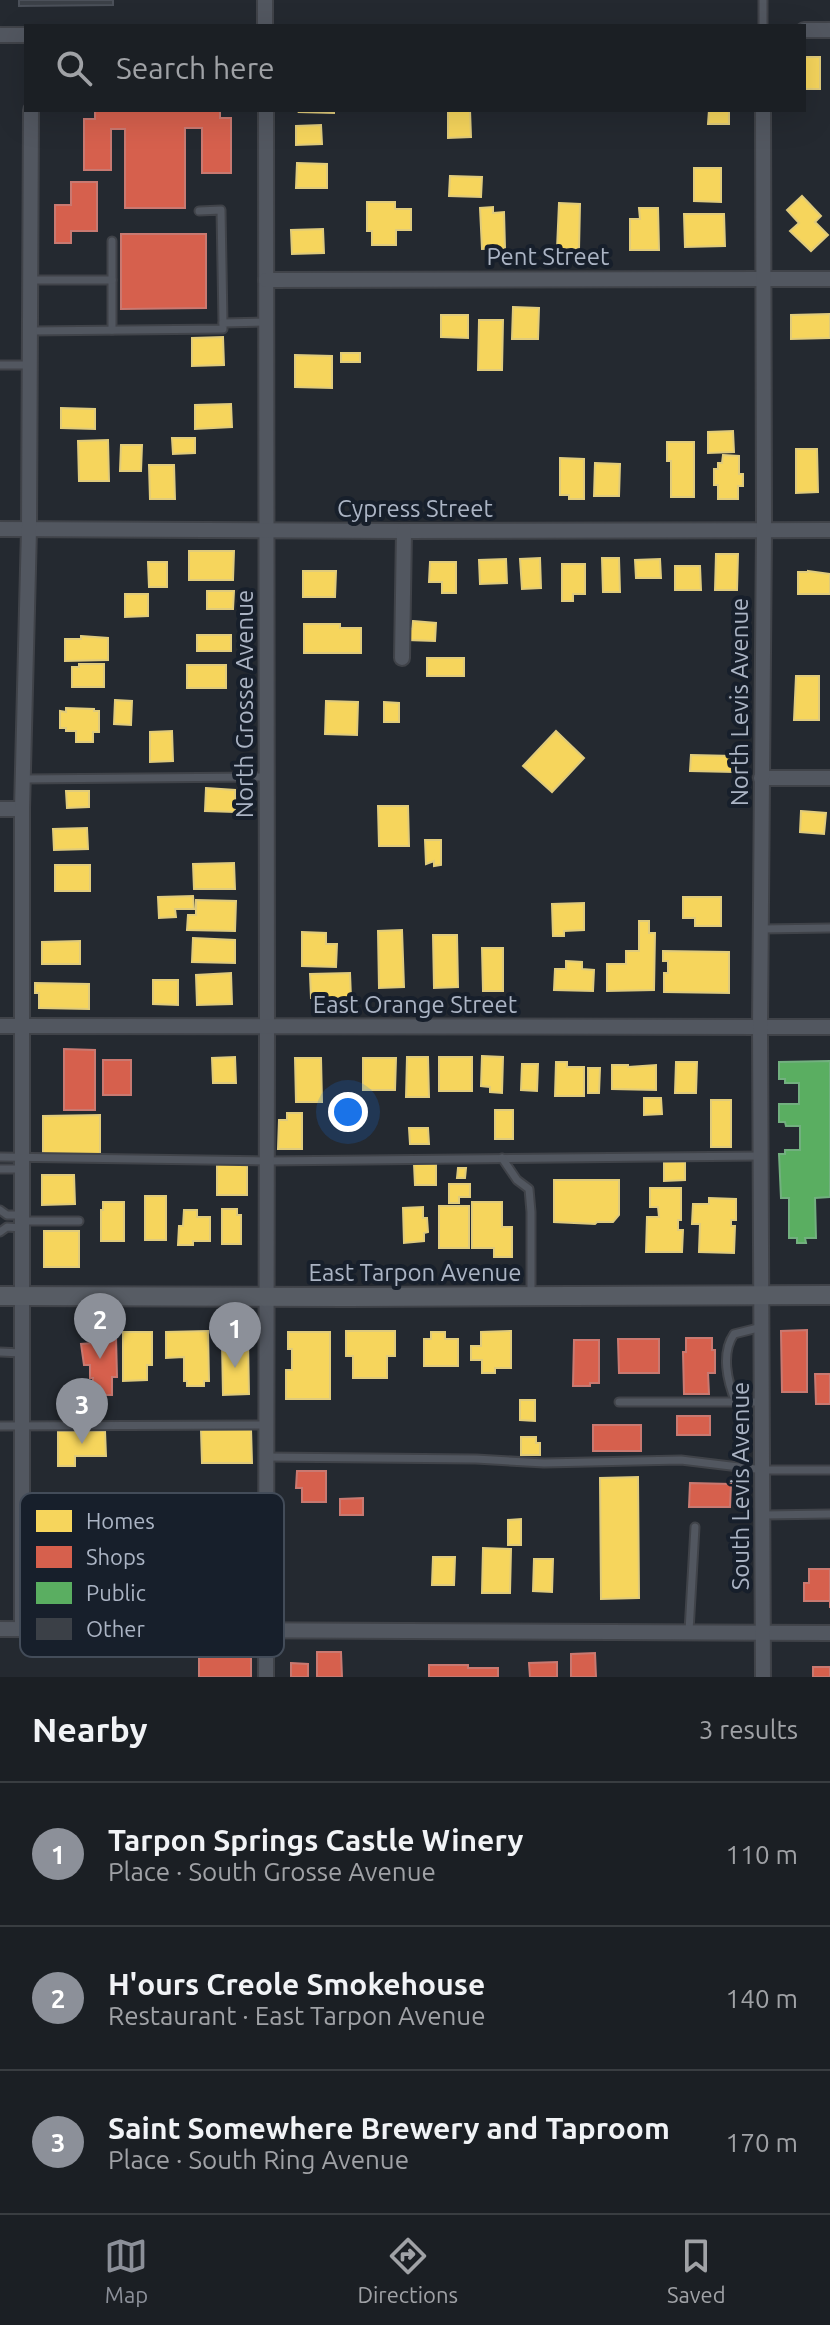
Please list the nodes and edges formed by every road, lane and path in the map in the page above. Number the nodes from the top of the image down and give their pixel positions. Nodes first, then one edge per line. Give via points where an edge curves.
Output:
1 (265, 0) edge
2 (763, 0) edge
3 (265, 24) edge
4 (763, 24) edge
5 (806, 30) edge
6 (830, 30) edge
7 (0, 35) edge
8 (24, 35) edge
9 (31, 112) edge
10 (266, 112) edge
11 (763, 112) edge
12 (199, 211) dead end
13 (112, 241) dead end
14 (764, 279) junction
15 (830, 279) edge
16 (30, 280) junction
17 (112, 280) junction
18 (266, 280) junction
19 (266, 322) junction
20 (223, 323) junction
21 (112, 330) junction
22 (30, 331) junction
23 (0, 365) edge
24 (30, 365) junction
25 (0, 529) edge
26 (29, 529) junction
27 (764, 530) junction
28 (830, 530) edge
29 (266, 531) junction
30 (404, 531) junction
31 (402, 658) dead end
32 (267, 777) junction
33 (761, 778) junction
34 (830, 778) edge
35 (23, 779) junction
36 (0, 809) edge
37 (22, 809) junction
38 (830, 928) edge
39 (761, 929) junction
40 (0, 1026) edge
41 (22, 1026) junction
42 (267, 1027) junction
43 (760, 1027) junction
44 (830, 1027) edge
45 (761, 1156) junction
46 (0, 1157) edge
47 (502, 1158) junction
48 (267, 1161) junction
49 (22, 1163) junction
50 (0, 1169) edge
51 (0, 1210) edge
52 (22, 1221) junction
53 (79, 1221) dead end
54 (0, 1232) edge
55 (761, 1295) junction
56 (830, 1295) edge
57 (0, 1296) edge
58 (22, 1296) junction
59 (531, 1296) junction
60 (266, 1297) junction
61 (762, 1327) junction
62 (0, 1352) edge
63 (22, 1353) junction
64 (619, 1402) dead end
65 (736, 1402) junction
66 (763, 1402) junction
67 (22, 1425) junction
68 (266, 1425) junction
69 (0, 1426) edge
70 (266, 1457) junction
71 (764, 1470) junction
72 (830, 1470) edge
73 (22, 1493) edge
74 (266, 1493) edge
75 (830, 1514) edge
76 (764, 1515) junction
77 (695, 1527) dead end
78 (284, 1630) edge
79 (689, 1631) junction
80 (763, 1632) junction
81 (830, 1633) edge
82 (763, 1677) edge

1 - 3 street
2 - 4 lane
5 - 6 street
7 - 8 street
9 - 16 street
10 - 18 street, North Grosse Avenue
11 - 14 street, North Levis Avenue
12 - 20 lane via 221,210
13 - 17 lane
14 - 15 street, Pent Street
14 - 18 street, Pent Street
14 - 27 street, North Levis Avenue
16 - 17 lane
16 - 22 street
17 - 21 lane
18 - 19 street, North Grosse Avenue
19 - 20 lane
19 - 29 street, North Grosse Avenue
20 - 21 lane via 223,329
21 - 22 lane
22 - 24 street
23 - 24 lane
24 - 26 street
25 - 26 street, Cypress Street
26 - 29 street, Cypress Street
26 - 35 street
27 - 28 street, Cypress Street
27 - 30 street, Cypress Street
27 - 33 street, North Levis Avenue
29 - 30 street, Cypress Street
29 - 32 street, North Grosse Avenue
30 - 31 street
32 - 35 lane
32 - 42 street, North Grosse Avenue
33 - 34 street
33 - 39 street, North Levis Avenue
35 - 37 street
36 - 37 street
37 - 41 street
38 - 39 lane
39 - 43 street, North Levis Avenue
40 - 41 street, East Orange Street
41 - 42 street, East Orange Street
41 - 49 street
42 - 43 street, East Orange Street
42 - 48 street, North Grosse Avenue
43 - 44 street, East Orange Street
43 - 45 street, North Levis Avenue
45 - 47 lane
45 - 55 street, North Levis Avenue
46 - 49 lane
47 - 48 lane
47 - 59 lane via 529,1189
48 - 49 lane
48 - 60 street, North Grosse Avenue
49 - 50 lane
49 - 52 street
51 - 52 lane
52 - 53 lane
52 - 54 lane
52 - 58 street
55 - 56 main road, East Tarpon Avenue
55 - 59 main road, East Tarpon Avenue
55 - 61 street, South Levis Avenue
57 - 58 main road, East Tarpon Avenue
58 - 60 main road, East Tarpon Avenue
58 - 63 street
59 - 60 main road, East Tarpon Avenue
60 - 68 street, North Grosse Avenue
61 - 65 lane via 734,1334 729,1341 728,1372
61 - 66 street, South Levis Avenue
62 - 63 lane
63 - 67 street
64 - 65 lane
65 - 66 lane
66 - 71 street, South Levis Avenue
67 - 68 lane
67 - 69 lane
67 - 73 street
68 - 70 street, North Grosse Avenue
70 - 71 lane via 681,1460
70 - 74 street, North Grosse Avenue
71 - 72 lane
71 - 76 street, South Levis Avenue
75 - 76 lane
76 - 80 street, South Levis Avenue
77 - 79 lane
78 - 79 street
79 - 80 street
80 - 81 street
80 - 82 street, South Levis Avenue

